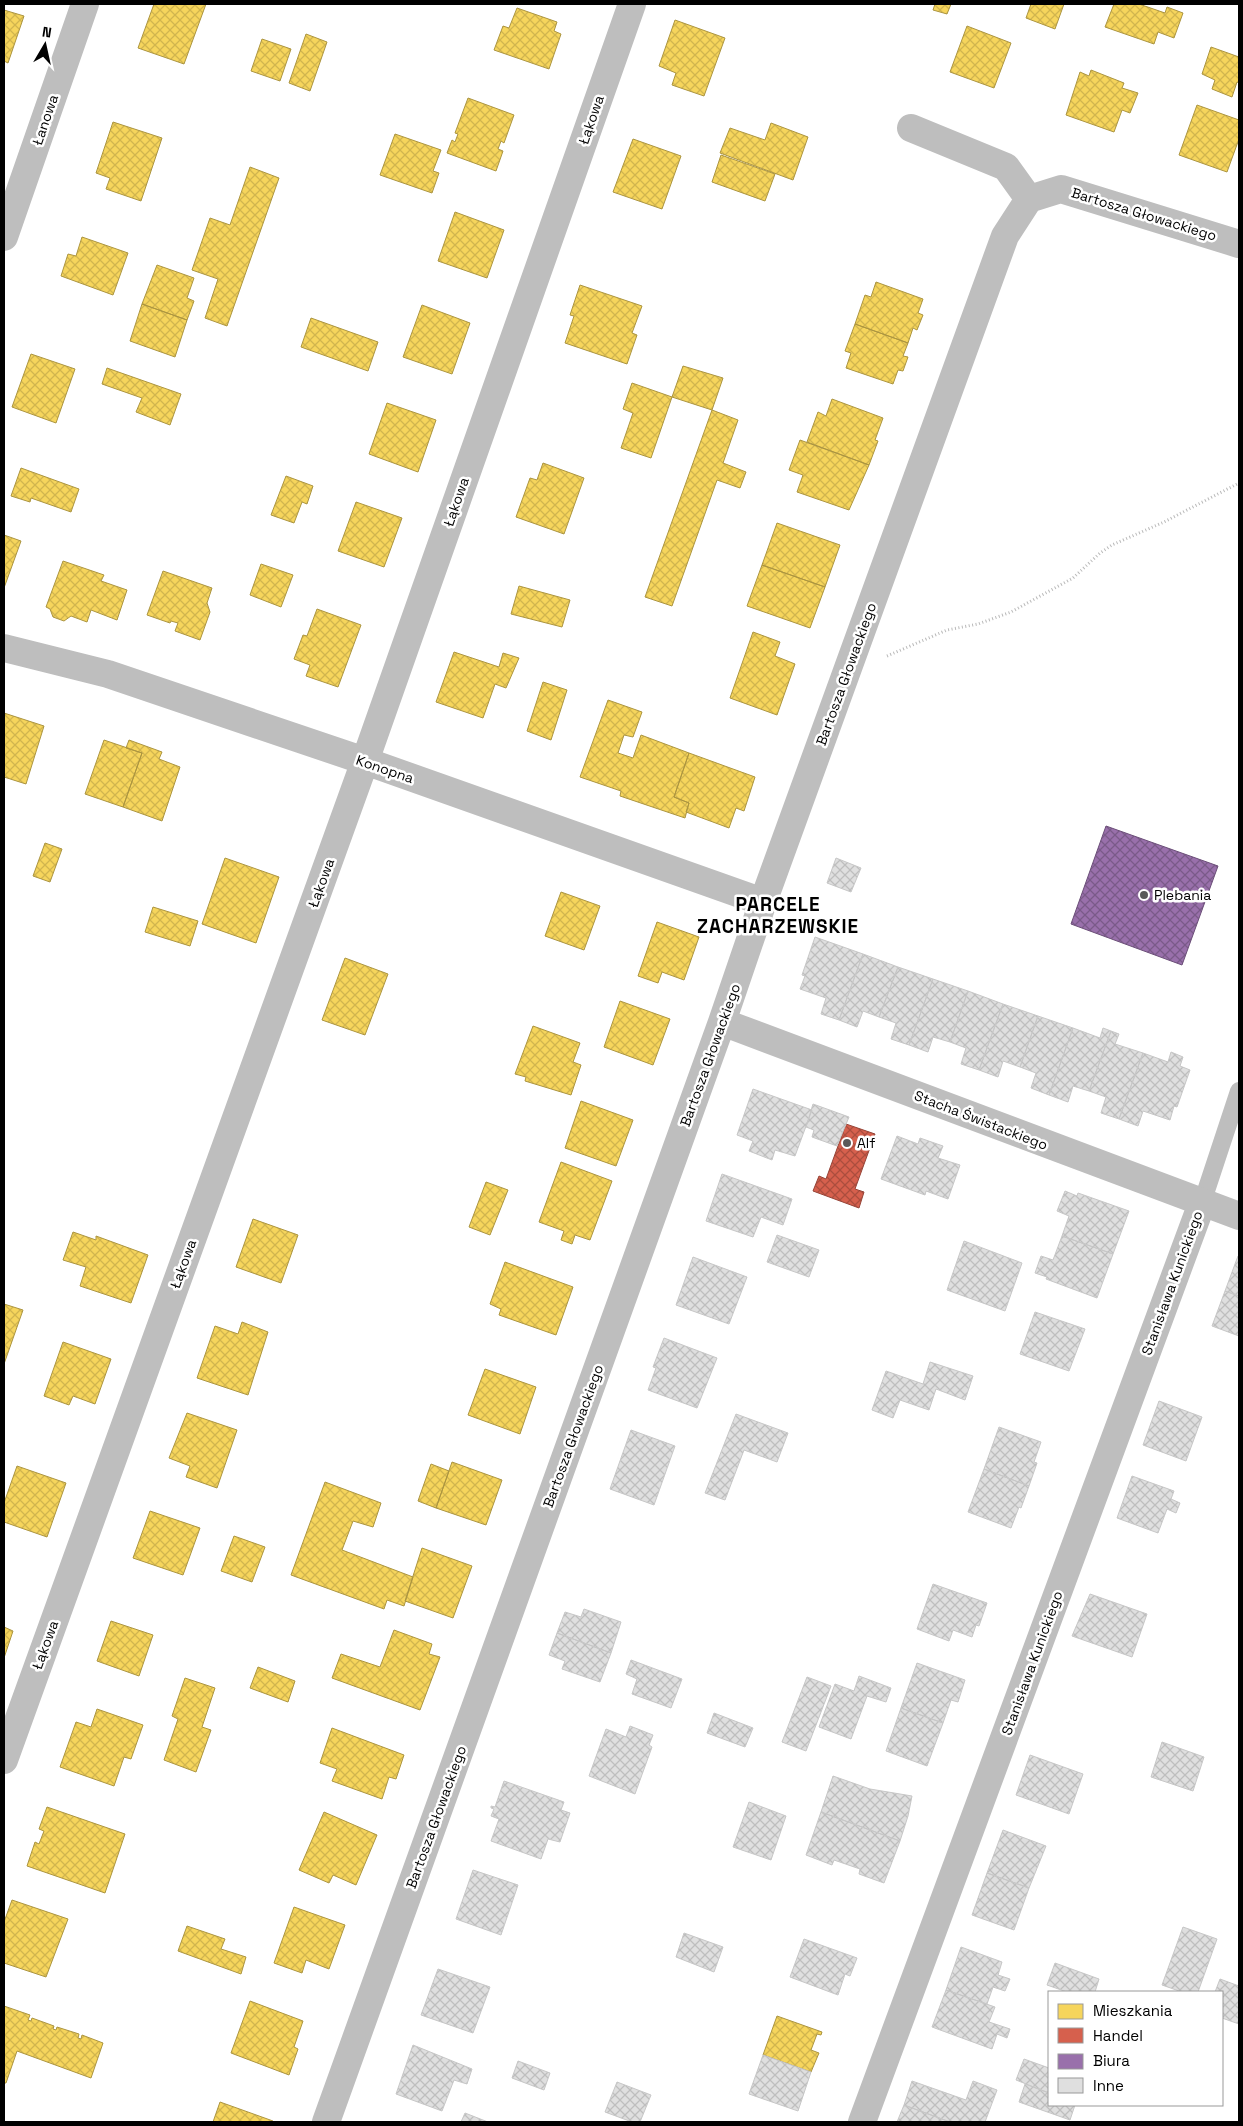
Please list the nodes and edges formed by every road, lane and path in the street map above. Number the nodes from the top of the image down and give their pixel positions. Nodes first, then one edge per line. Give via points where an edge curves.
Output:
1 (85, 4) edge
2 (632, 4) edge
3 (911, 128) dead end
4 (1029, 199) junction
5 (4, 237) edge
6 (1239, 244) edge
7 (1239, 483) edge
8 (4, 648) edge
9 (847, 672) junction
10 (365, 761) junction
11 (763, 902) junction
12 (722, 1022) junction
13 (1239, 1091) edge
14 (1202, 1203) junction
15 (1239, 1216) edge
16 (4, 1760) edge
17 (326, 2122) edge
18 (862, 2122) edge

1 - 5 street, Łanowa
2 - 10 street, Łąkowa
3 - 4 street via 1006,167
4 - 6 street, Bartosza Głowackiego via 1060,189
4 - 9 street, Bartosza Głowackiego via 1005,236
7 - 9 path via 1112,545 1073,578 1010,612 978,624 947,630
8 - 10 street, Konopna via 108,674
9 - 11 street, Bartosza Głowackiego
10 - 11 street, Konopna
10 - 16 street, Łąkowa
11 - 12 street, Bartosza Głowackiego
12 - 14 street, Stacha Świstackiego
12 - 17 street, Bartosza Głowackiego
13 - 14 lane
14 - 15 street, Stacha Świstackiego
14 - 18 street, Stanisława Kunickiego

